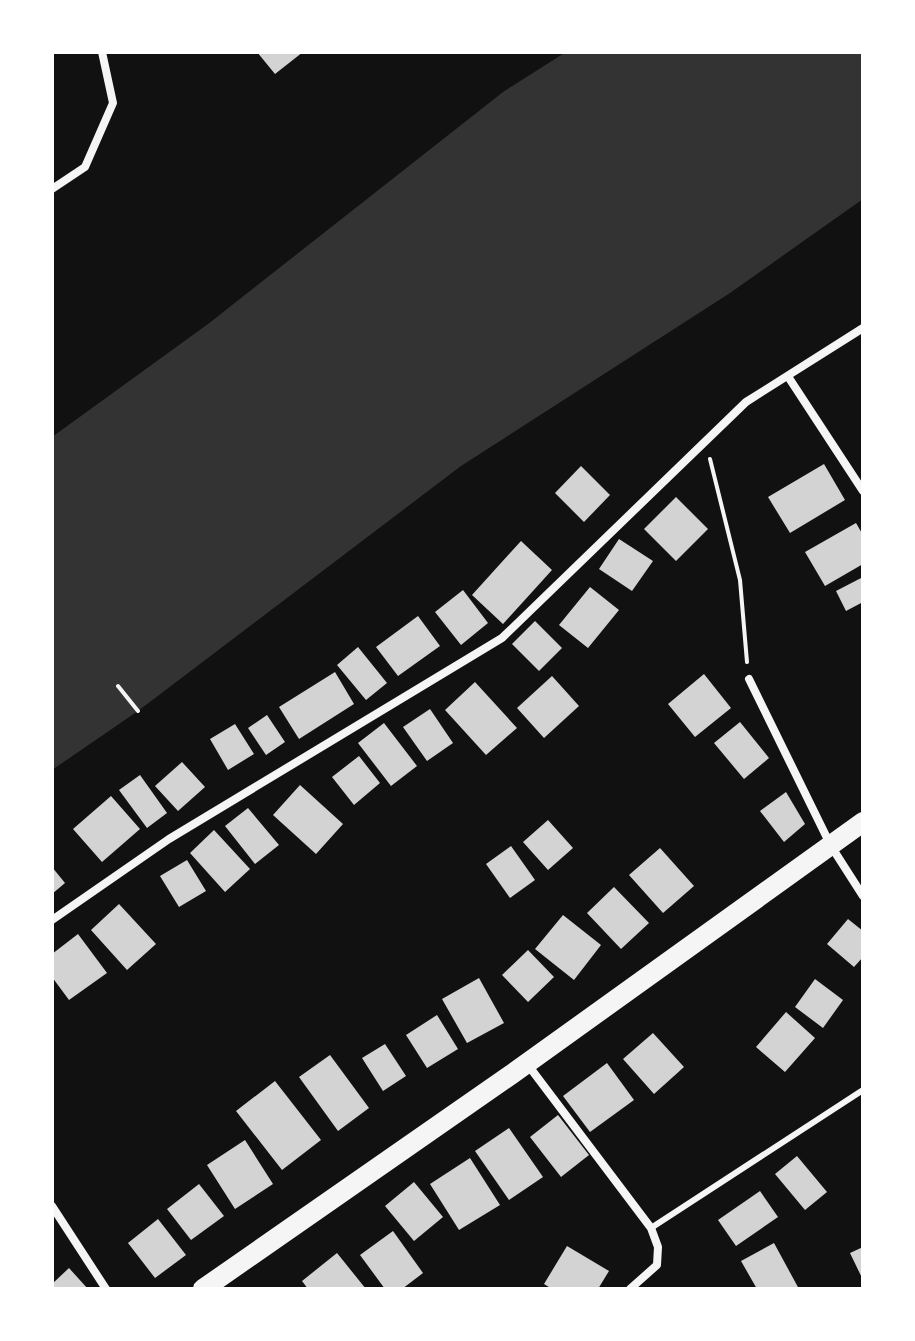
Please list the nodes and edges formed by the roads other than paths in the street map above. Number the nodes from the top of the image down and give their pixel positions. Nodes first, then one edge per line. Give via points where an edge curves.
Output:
1 (102, 52) edge
2 (52, 189) edge
3 (863, 328) edge
4 (789, 378) junction
5 (863, 491) edge
6 (749, 679) road end
7 (863, 822) edge
8 (831, 846) junction
9 (863, 896) edge
10 (52, 920) edge
11 (526, 1063) junction
12 (863, 1090) edge
13 (52, 1206) edge
14 (651, 1228) junction
15 (106, 1289) edge
16 (203, 1289) edge
17 (630, 1289) edge

1 - 2 street via 113,103 85,167
3 - 4 street
4 - 5 street
4 - 10 street via 746,402 502,638 169,839
6 - 8 street
7 - 8 main road
8 - 9 street
8 - 11 main road
11 - 14 street
11 - 16 main road
12 - 14 lane
13 - 15 street
14 - 17 street via 657,1265

